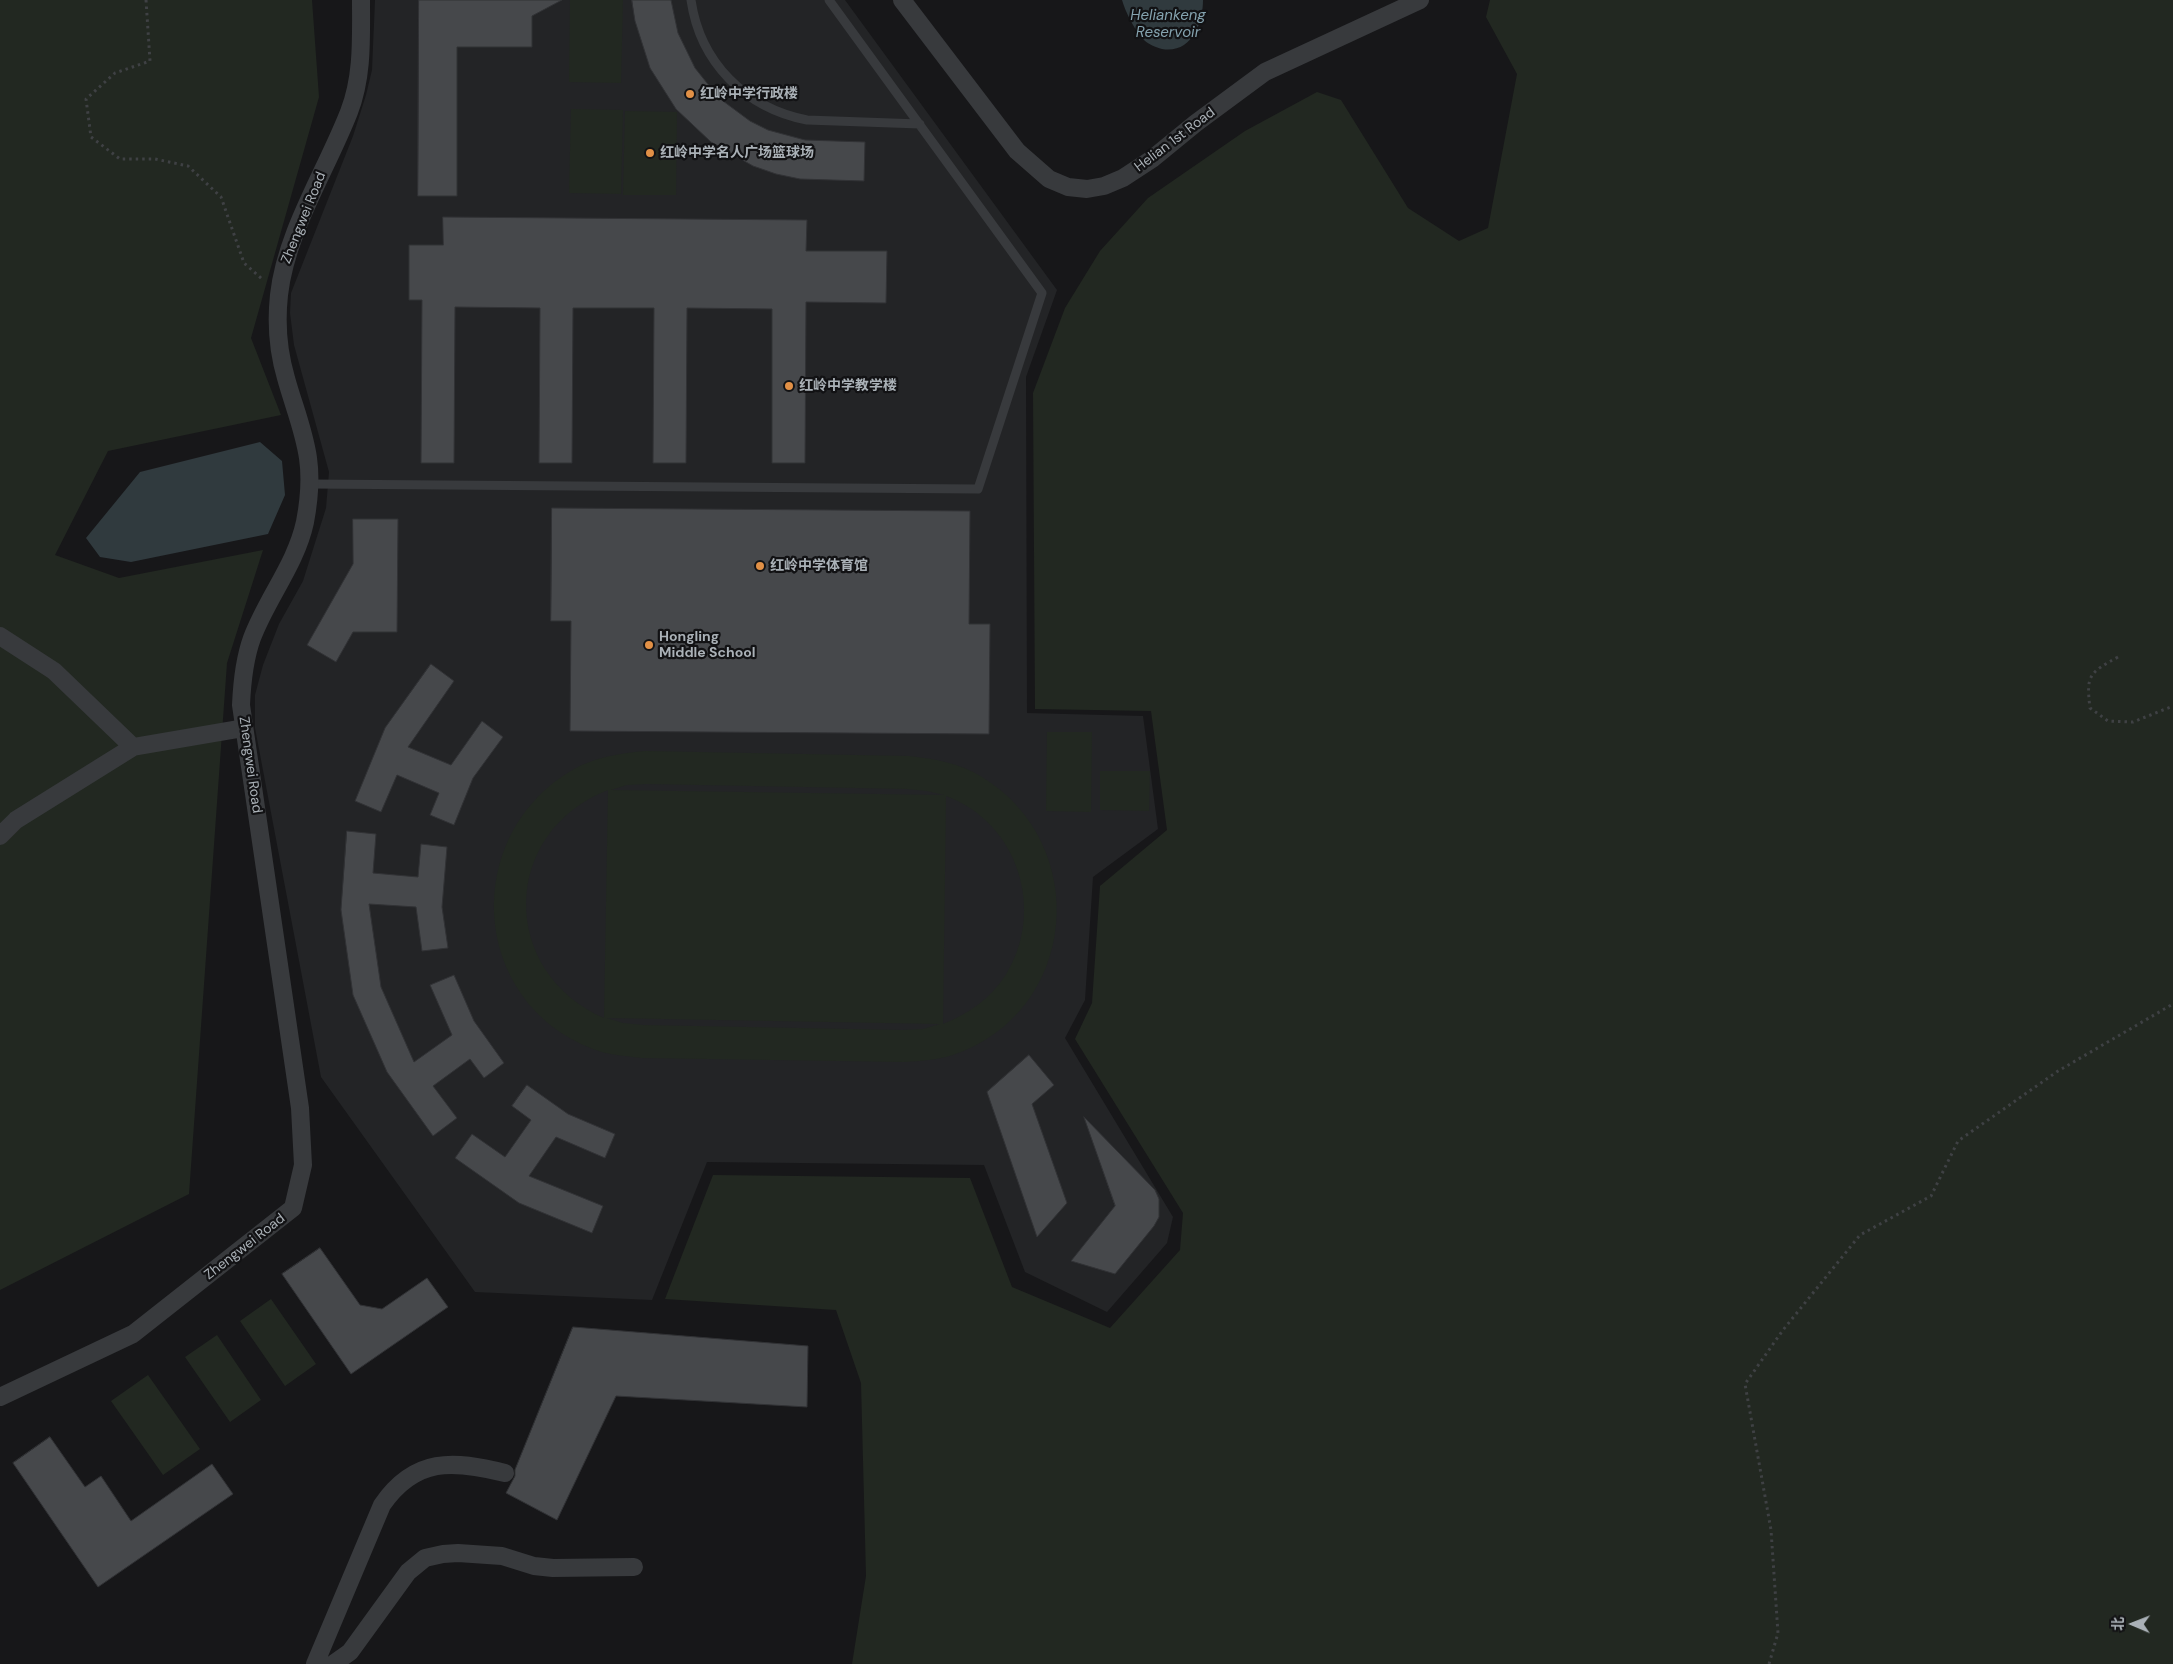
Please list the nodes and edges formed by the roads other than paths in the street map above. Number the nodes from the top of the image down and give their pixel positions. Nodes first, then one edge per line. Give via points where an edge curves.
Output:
1 (361, 0) edge
2 (691, 0) edge
3 (829, 0) edge
4 (902, 0) edge
5 (1420, 0) edge
6 (920, 124) junction
7 (310, 484) junction
8 (0, 636) edge
9 (244, 728) junction
10 (132, 746) junction
11 (0, 836) edge
12 (0, 1397) edge
13 (505, 1473) dead end
14 (634, 1567) dead end
15 (315, 1664) edge
16 (333, 1664) edge

1 - 7 street, Zhengwei Road via 359,73 350,111 293,239 279,294 280,351 308,458
2 - 6 lane via 697,26 711,58 733,84 760,104 807,120
3 - 6 lane
4 - 5 street, Helian 1st Road via 1017,151 1049,179 1068,187 1087,189 1122,178 1152,159 1265,72
6 - 7 lane via 1042,293 978,489
7 - 9 street, Zhengwei Road via 296,549 252,637 245,659 241,705
8 - 10 street via 54,671
9 - 10 street
9 - 12 street, Zhengwei Road via 300,1108 303,1165 294,1208 133,1334
10 - 11 street via 16,820
13 - 15 street via 436,1466 420,1470 393,1489 382,1505
14 - 16 street via 553,1568 502,1556 465,1554 425,1558 408,1572 350,1652

